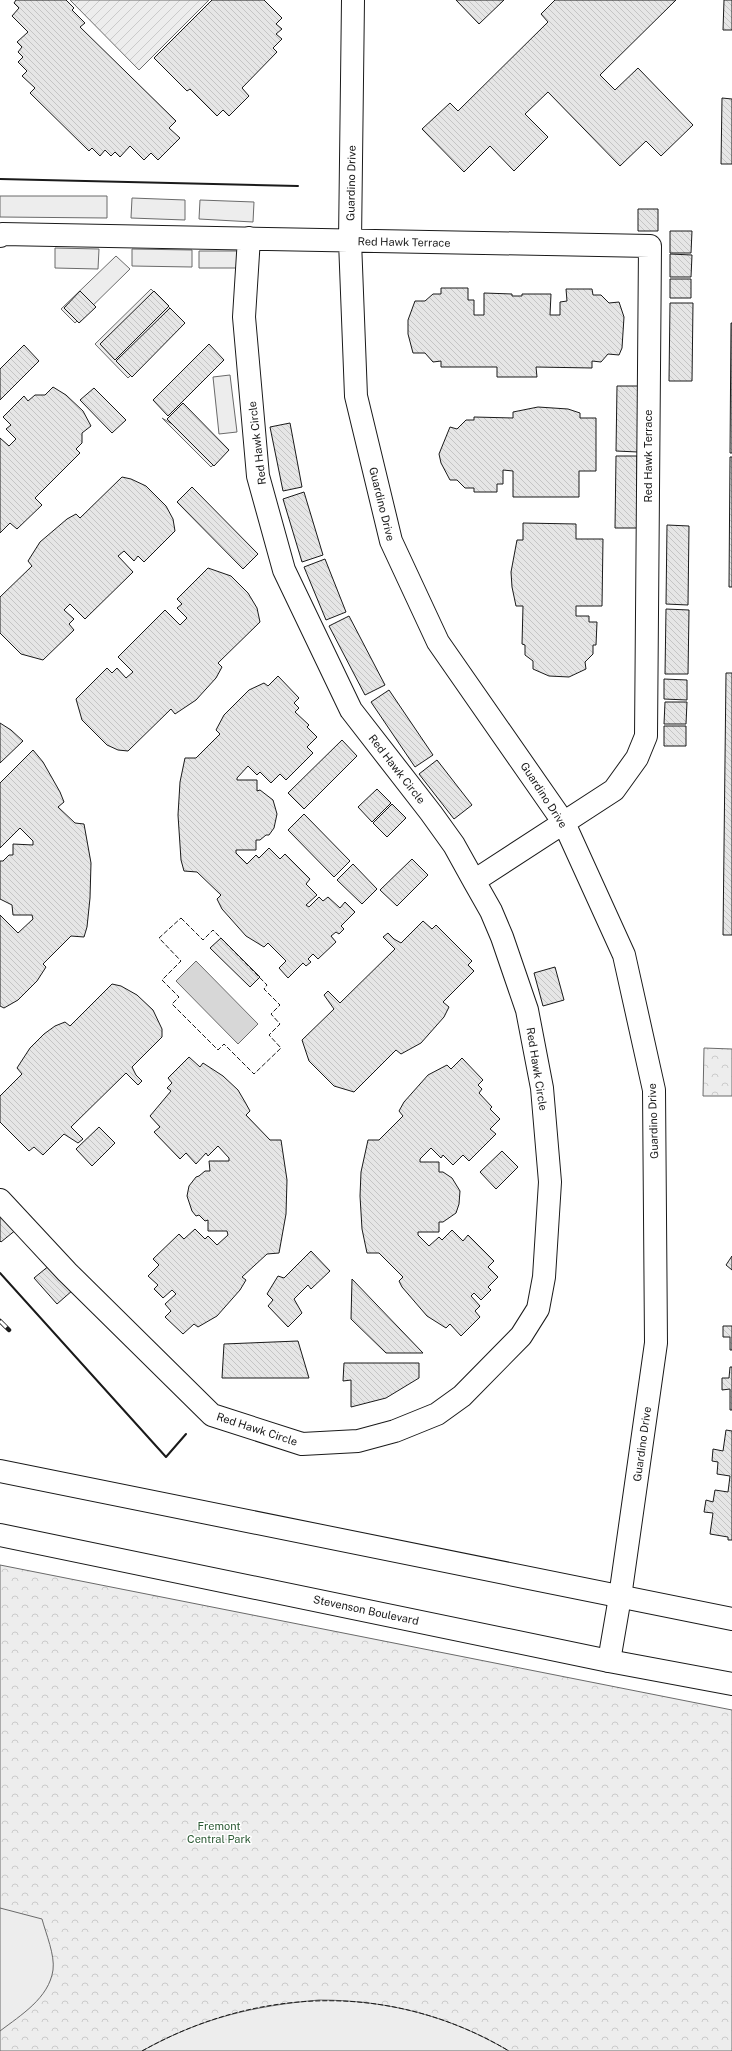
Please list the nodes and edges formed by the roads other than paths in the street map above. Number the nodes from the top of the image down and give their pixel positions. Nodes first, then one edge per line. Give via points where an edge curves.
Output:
1 (353, 0) edge
2 (0, 236) edge
3 (249, 238) junction
4 (350, 241) junction
5 (564, 823) junction
6 (474, 881) junction
7 (0, 1200) edge
8 (0, 1471) edge
9 (0, 1535) edge
10 (620, 1597) junction
11 (732, 1619) edge
12 (609, 1661) junction
13 (732, 1684) edge

1 - 4 street, Guardino Drive
2 - 3 street via 2,234
3 - 4 street
3 - 6 street, Red Hawk Circle via 244,317 258,476 284,570 351,710 431,813 454,845
4 - 5 street, Guardino Drive via 356,396 391,541 438,642
4 - 5 street, Red Hawk Terrace via 650,246 646,736 638,758 614,790
5 - 6 street, Red Hawk Terrace
5 - 10 street, Guardino Drive via 624,955 654,1090 656,1343
6 - 7 street, Red Hawk Circle via 502,938 527,1010 542,1088 550,1182 544,1277 538,1309 521,1336 462,1396 437,1414 395,1431 358,1441 302,1444 212,1415 46,1250
8 - 10 street
9 - 12 street, Stevenson Boulevard
10 - 11 street
10 - 12 street, Guardino Drive
12 - 13 street, Stevenson Boulevard

